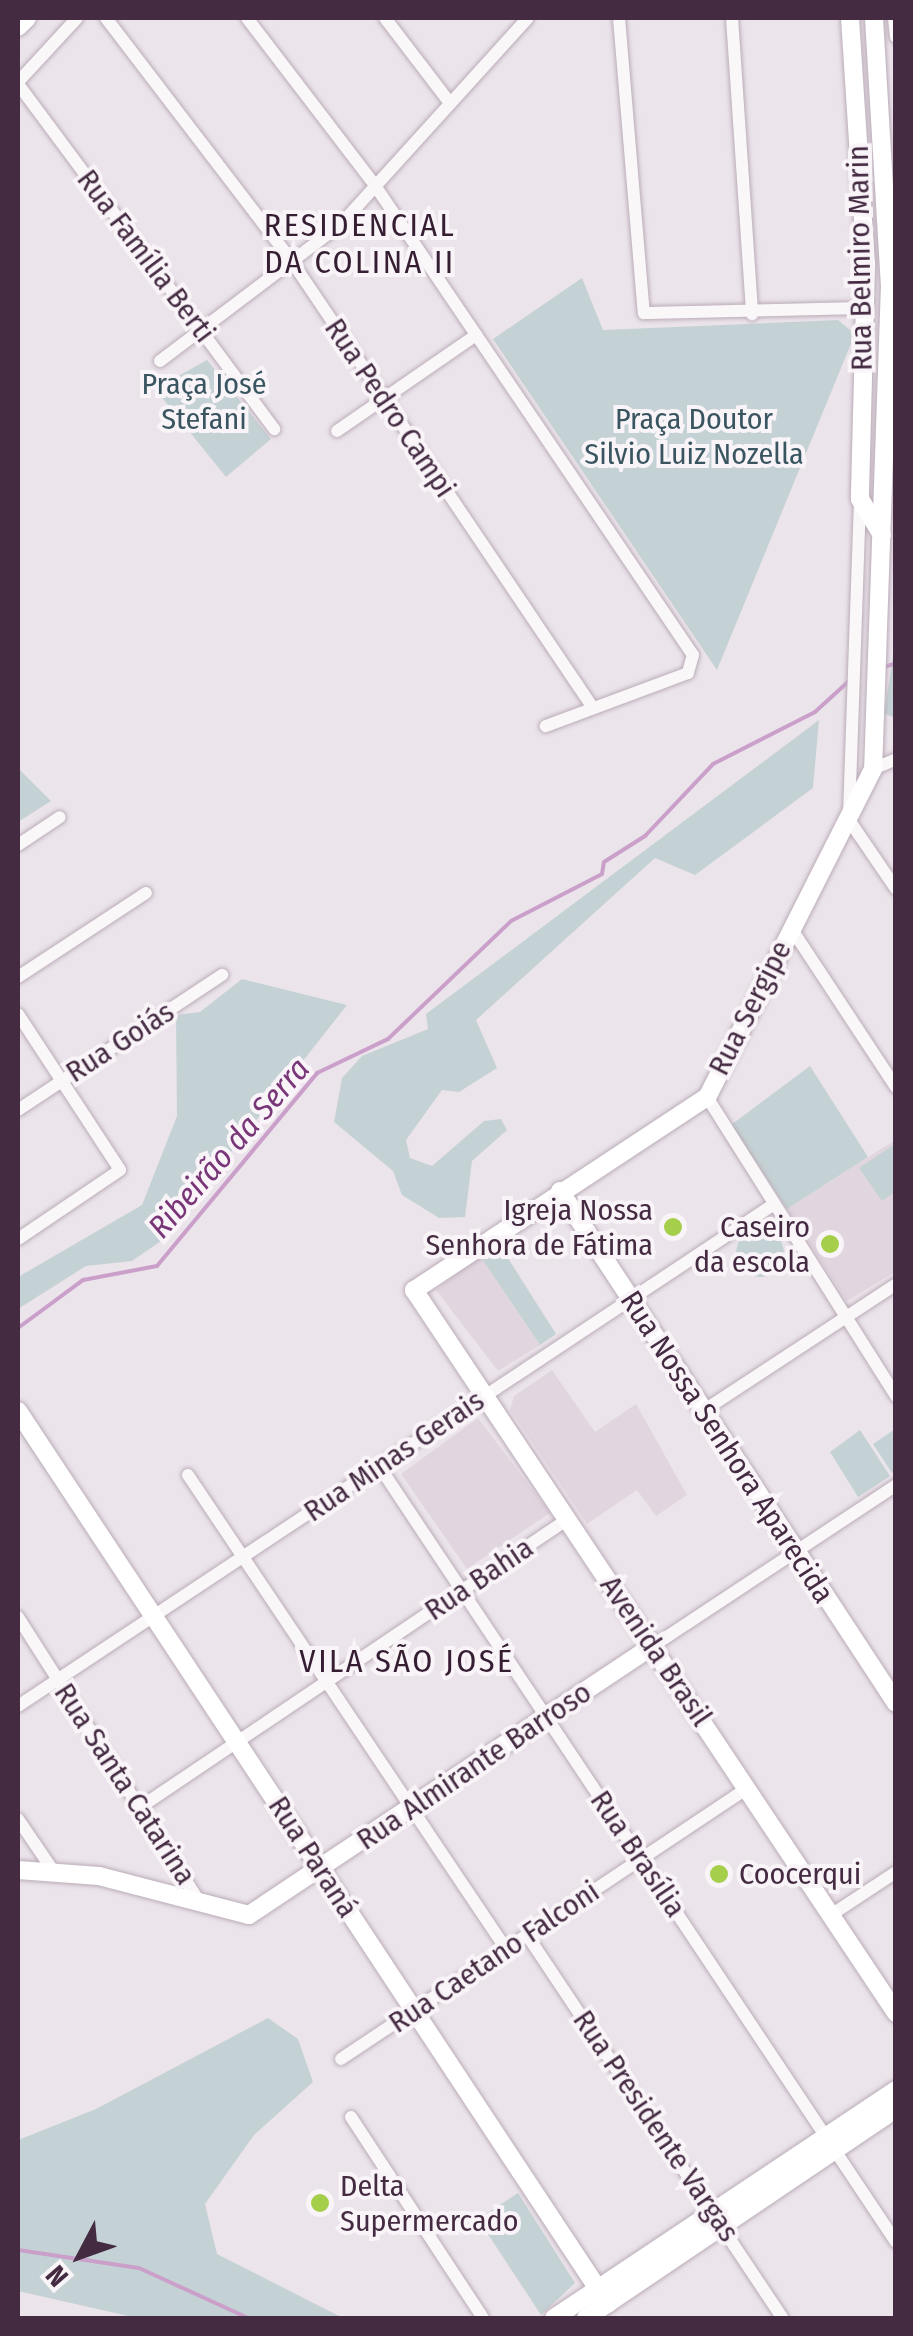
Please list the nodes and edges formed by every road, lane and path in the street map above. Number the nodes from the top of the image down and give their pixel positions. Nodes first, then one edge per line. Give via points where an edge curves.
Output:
1 (27, 18) edge
2 (77, 18) edge
3 (106, 18) edge
4 (247, 18) edge
5 (384, 18) edge
6 (528, 18) edge
7 (619, 18) edge
8 (732, 18) edge
9 (850, 18) edge
10 (874, 18) edge
11 (894, 18) edge
12 (18, 28) edge
13 (895, 28) edge
14 (896, 37) edge
15 (18, 83) edge
16 (450, 103) junction
17 (376, 187) junction
18 (892, 208) edge
19 (293, 263) junction
20 (866, 308) junction
21 (752, 314) junction
22 (204, 334) junction
23 (476, 335) junction
24 (160, 360) dead end
25 (384, 398) junction
26 (274, 429) dead end
27 (337, 431) dead end
28 (860, 499) junction
29 (883, 537) junction
30 (593, 708) junction
31 (546, 726) dead end
32 (896, 759) edge
33 (873, 769) junction
34 (60, 817) dead end
35 (849, 820) junction
36 (18, 844) edge
37 (896, 888) edge
38 (146, 893) dead end
39 (790, 928) junction
40 (222, 975) dead end
41 (18, 978) edge
42 (18, 1014) edge
43 (61, 1081) junction
44 (896, 1087) edge
45 (707, 1097) junction
46 (18, 1110) edge
47 (560, 1191) junction
48 (771, 1206) junction
49 (18, 1238) edge
50 (896, 1284) edge
51 (414, 1290) joint
52 (630, 1299) junction
53 (844, 1318) junction
54 (485, 1396) junction
55 (896, 1396) edge
56 (18, 1411) edge
57 (704, 1411) junction
58 (380, 1466) junction
59 (188, 1474) dead end
60 (896, 1485) edge
61 (568, 1519) junction
62 (796, 1552) junction
63 (243, 1556) junction
64 (462, 1590) junction
65 (153, 1616) junction
66 (18, 1618) edge
67 (654, 1646) junction
68 (58, 1679) junction
69 (327, 1682) junction
70 (893, 1692) edge
71 (18, 1706) edge
72 (547, 1717) junction
73 (236, 1741) junction
74 (747, 1788) junction
75 (142, 1806) junction
76 (411, 1808) junction
77 (18, 1818) edge
78 (641, 1858) junction
79 (320, 1869) junction
80 (18, 1870) edge
81 (54, 1872) junction
82 (896, 1872) edge
83 (199, 1901) junction
84 (831, 1915) junction
85 (527, 1935) junction
86 (506, 1949) junction
87 (414, 2010) junction
88 (896, 2013) edge
89 (341, 2059) dead end
90 (896, 2090) edge
91 (896, 2109) edge
92 (351, 2118) dead end
93 (830, 2144) junction
94 (719, 2218) junction
95 (896, 2242) edge
96 (603, 2296) junction
97 (484, 2318) edge
98 (554, 2318) edge
99 (586, 2318) edge
100 (782, 2318) edge

1 - 12 street
2 - 15 street
3 - 19 street, Rua Pedro Campi
4 - 17 street
5 - 16 street
6 - 16 street
7 - 21 street via 644,314
8 - 21 street
9 - 20 street, Rua Belmiro Marin
10 - 18 street, Rua Belmiro Marin
11 - 13 street
13 - 14 street
15 - 22 street, Rua Família Berti
16 - 17 street
17 - 19 street
17 - 23 street
18 - 29 street, Rua Belmiro Marin
19 - 22 street
19 - 25 street, Rua Pedro Campi
20 - 21 street
20 - 28 street, Rua Belmiro Marin
22 - 24 street
22 - 26 street, Rua Família Berti
23 - 25 street
23 - 30 street via 695,666
25 - 27 street
25 - 30 street, Rua Pedro Campi
28 - 29 street
28 - 35 street, Rua Belmiro Marin
29 - 33 street, Rua Belmiro Marin
30 - 31 street
32 - 33 street
33 - 35 street, Rua Sergipe
34 - 36 street
35 - 37 street
35 - 39 street, Rua Sergipe
38 - 41 street
39 - 44 street
39 - 45 street, Rua Sergipe
40 - 43 street, Rua Goiás
42 - 43 street
43 - 46 street, Rua Goiás
43 - 49 street via 120,1170
45 - 47 street, Rua Sergipe
45 - 48 street
47 - 51 street, Rua Sergipe
47 - 52 street, Rua Nossa Senhora Aparecida
48 - 52 street, Rua Minas Gerais
48 - 53 street
50 - 53 street
51 - 54 street, Avenida Brasil
52 - 54 street, Rua Minas Gerais
52 - 57 street, Rua Nossa Senhora Aparecida
53 - 55 street
53 - 57 street
54 - 58 street, Rua Minas Gerais
54 - 61 street, Avenida Brasil
56 - 65 street, Rua Paraná
57 - 62 street, Rua Nossa Senhora Aparecida
58 - 63 street, Rua Minas Gerais
58 - 64 street, Rua Brasília
59 - 63 street
60 - 62 street, Rua Almirante Barroso
61 - 64 street, Rua Bahia
61 - 67 street, Avenida Brasil
62 - 67 street, Rua Almirante Barroso
62 - 70 street, Rua Nossa Senhora Aparecida
63 - 65 street, Rua Minas Gerais
63 - 69 street
64 - 69 street, Rua Bahia
64 - 72 street, Rua Brasília
65 - 68 street, Rua Minas Gerais
65 - 73 street, Rua Paraná
66 - 68 street, Rua Santa Catarina
67 - 72 street, Rua Almirante Barroso
67 - 74 street, Avenida Brasil
68 - 71 street, Rua Minas Gerais
68 - 75 street, Rua Santa Catarina
69 - 73 street, Rua Bahia
69 - 76 street
72 - 76 street, Rua Almirante Barroso
72 - 78 street, Rua Brasília
73 - 75 street, Rua Bahia
73 - 79 street, Rua Paraná
74 - 78 street, Rua Caetano Falconi
74 - 84 street, Avenida Brasil
75 - 83 street, Rua Santa Catarina
76 - 79 street, Rua Almirante Barroso
76 - 86 street
77 - 81 street
78 - 85 street, Rua Caetano Falconi
78 - 93 street, Rua Brasília
79 - 83 street, Rua Almirante Barroso via 249,1915
79 - 87 street, Rua Paraná
80 - 81 street, Rua Almirante Barroso
81 - 83 street, Rua Almirante Barroso
82 - 84 street
84 - 88 street, Avenida Brasil
85 - 86 street, Rua Caetano Falconi
85 - 94 street, Rua Presidente Vargas
86 - 87 street, Rua Caetano Falconi
87 - 89 street, Rua Caetano Falconi
87 - 96 street, Rua Paraná
90 - 93 street
91 - 93 street
92 - 97 street
93 - 94 street
93 - 95 street, Rua Brasília
94 - 96 street
94 - 100 street, Rua Presidente Vargas
96 - 98 street
96 - 99 street

